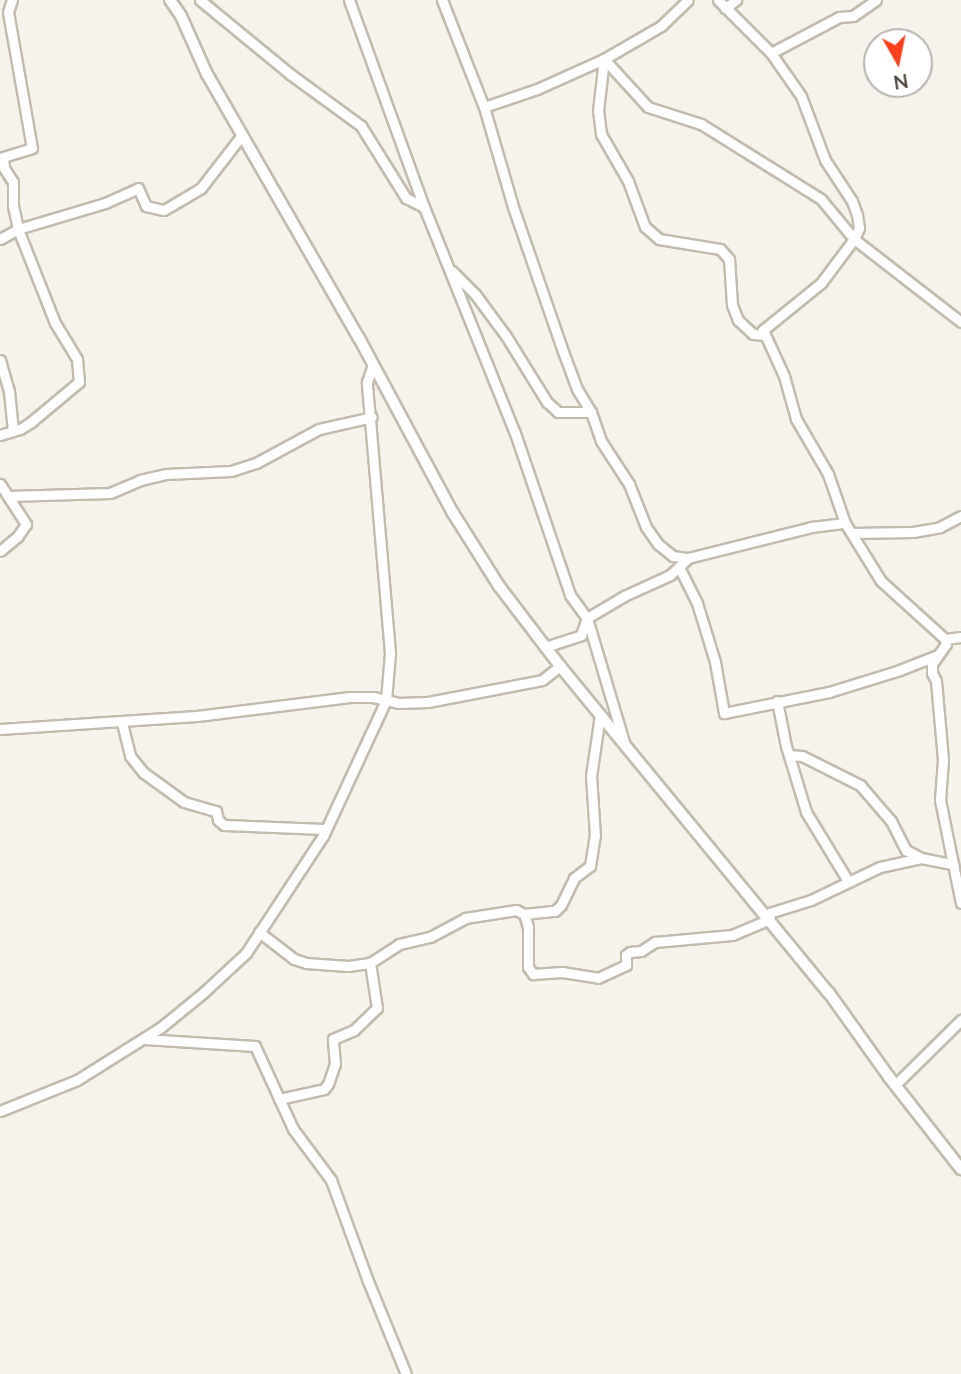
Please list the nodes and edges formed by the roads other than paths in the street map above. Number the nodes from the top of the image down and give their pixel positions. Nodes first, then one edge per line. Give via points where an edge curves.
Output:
1 (12, 0) edge
2 (170, 0) edge
3 (201, 0) edge
4 (349, 0) edge
5 (442, 0) edge
6 (688, 0) edge
7 (718, 0) edge
8 (736, 0) edge
9 (876, 0) edge
10 (725, 8) junction
11 (771, 53) junction
12 (604, 59) junction
13 (484, 107) junction
14 (242, 135) junction
15 (424, 207) junction
16 (18, 229) junction
17 (0, 239) edge
18 (854, 239) junction
19 (450, 269) junction
20 (961, 322) edge
21 (765, 335) junction
22 (0, 360) edge
23 (373, 365) junction
24 (591, 412) junction
25 (372, 417) junction
26 (13, 431) junction
27 (0, 435) edge
28 (0, 484) edge
29 (8, 496) junction
30 (961, 516) edge
31 (845, 523) junction
32 (852, 533) junction
33 (0, 551) edge
34 (688, 558) junction
35 (679, 567) junction
36 (587, 618) junction
37 (961, 637) edge
38 (945, 639) junction
39 (545, 647) junction
40 (939, 654) junction
41 (560, 666) junction
42 (386, 699) junction
43 (777, 701) junction
44 (600, 715) junction
45 (122, 723) junction
46 (0, 729) edge
47 (624, 744) junction
48 (789, 755) junction
49 (325, 829) junction
50 (920, 858) junction
51 (953, 864) junction
52 (848, 881) junction
53 (961, 903) edge
54 (524, 914) junction
55 (768, 917) junction
56 (259, 932) junction
57 (370, 962) junction
58 (961, 1020) edge
59 (143, 1039) junction
60 (895, 1085) junction
61 (279, 1099) junction
62 (0, 1111) edge
63 (961, 1169) edge
64 (406, 1374) edge

1 - 16 street via 8,12 32,142 29,150 3,157 5,174 13,182
2 - 14 street
3 - 15 street via 361,126 406,198
4 - 15 street
5 - 13 street
6 - 12 street via 661,26
7 - 10 street
8 - 10 street
9 - 11 street via 853,16 839,17
10 - 11 street
11 - 18 street via 801,96 825,160 852,201 859,228
12 - 13 street
12 - 18 street via 648,107 701,124 821,198
12 - 21 street via 598,111 601,134 628,181 645,227 659,239 720,249 732,270 732,305 738,320 754,334
13 - 24 street via 557,333 577,389
14 - 16 street via 201,188 164,209 146,206 138,188 105,203
14 - 23 street
15 - 19 street
16 - 17 street
16 - 26 street via 55,323 77,359 79,382 52,407
18 - 20 street
18 - 21 street via 821,283 773,320 763,330
19 - 24 street via 506,336 547,402 558,412
19 - 36 street via 515,433 569,595
21 - 31 street via 784,376 796,419 828,474
22 - 26 street
23 - 25 street via 367,382
23 - 39 street via 477,553
24 - 34 street via 646,527 673,556
25 - 29 street via 319,429 256,463 231,471 166,474 110,492
25 - 42 street via 390,653
26 - 27 street
28 - 29 street
29 - 33 street via 26,524
30 - 32 street via 940,527 913,532
31 - 32 street
31 - 34 street
32 - 38 street via 881,581
34 - 35 street
35 - 36 street
35 - 43 street via 701,615 724,713
36 - 39 street via 582,635
36 - 47 street
37 - 38 street
38 - 40 street
39 - 41 street
40 - 43 street via 829,692
40 - 51 street via 932,673 943,760 940,800
41 - 42 street via 542,680 508,688 428,702
41 - 44 street
42 - 45 street via 349,697
42 - 49 street
43 - 48 street
44 - 47 street
44 - 54 street via 591,776 595,836 590,866 574,878 555,911
45 - 46 street
45 - 49 street via 130,756 144,774 184,802 216,811 224,825
47 - 55 street
48 - 50 street via 802,756 860,785 891,821 906,850
48 - 52 street via 806,812
49 - 56 street
50 - 51 street
50 - 52 street via 880,867
51 - 53 street
52 - 55 street
54 - 55 street via 528,967 533,974 562,972 598,978 626,965 630,952 655,942 732,935
54 - 57 street via 506,909 466,918 430,937 399,944
55 - 60 street
56 - 57 street via 306,963 348,966
56 - 59 street via 246,953 204,992
57 - 61 street via 377,1008 354,1030 332,1039 335,1064 328,1084 324,1089
58 - 60 street
59 - 61 street via 255,1045
59 - 62 street via 77,1080
60 - 63 street
61 - 64 street via 331,1180

